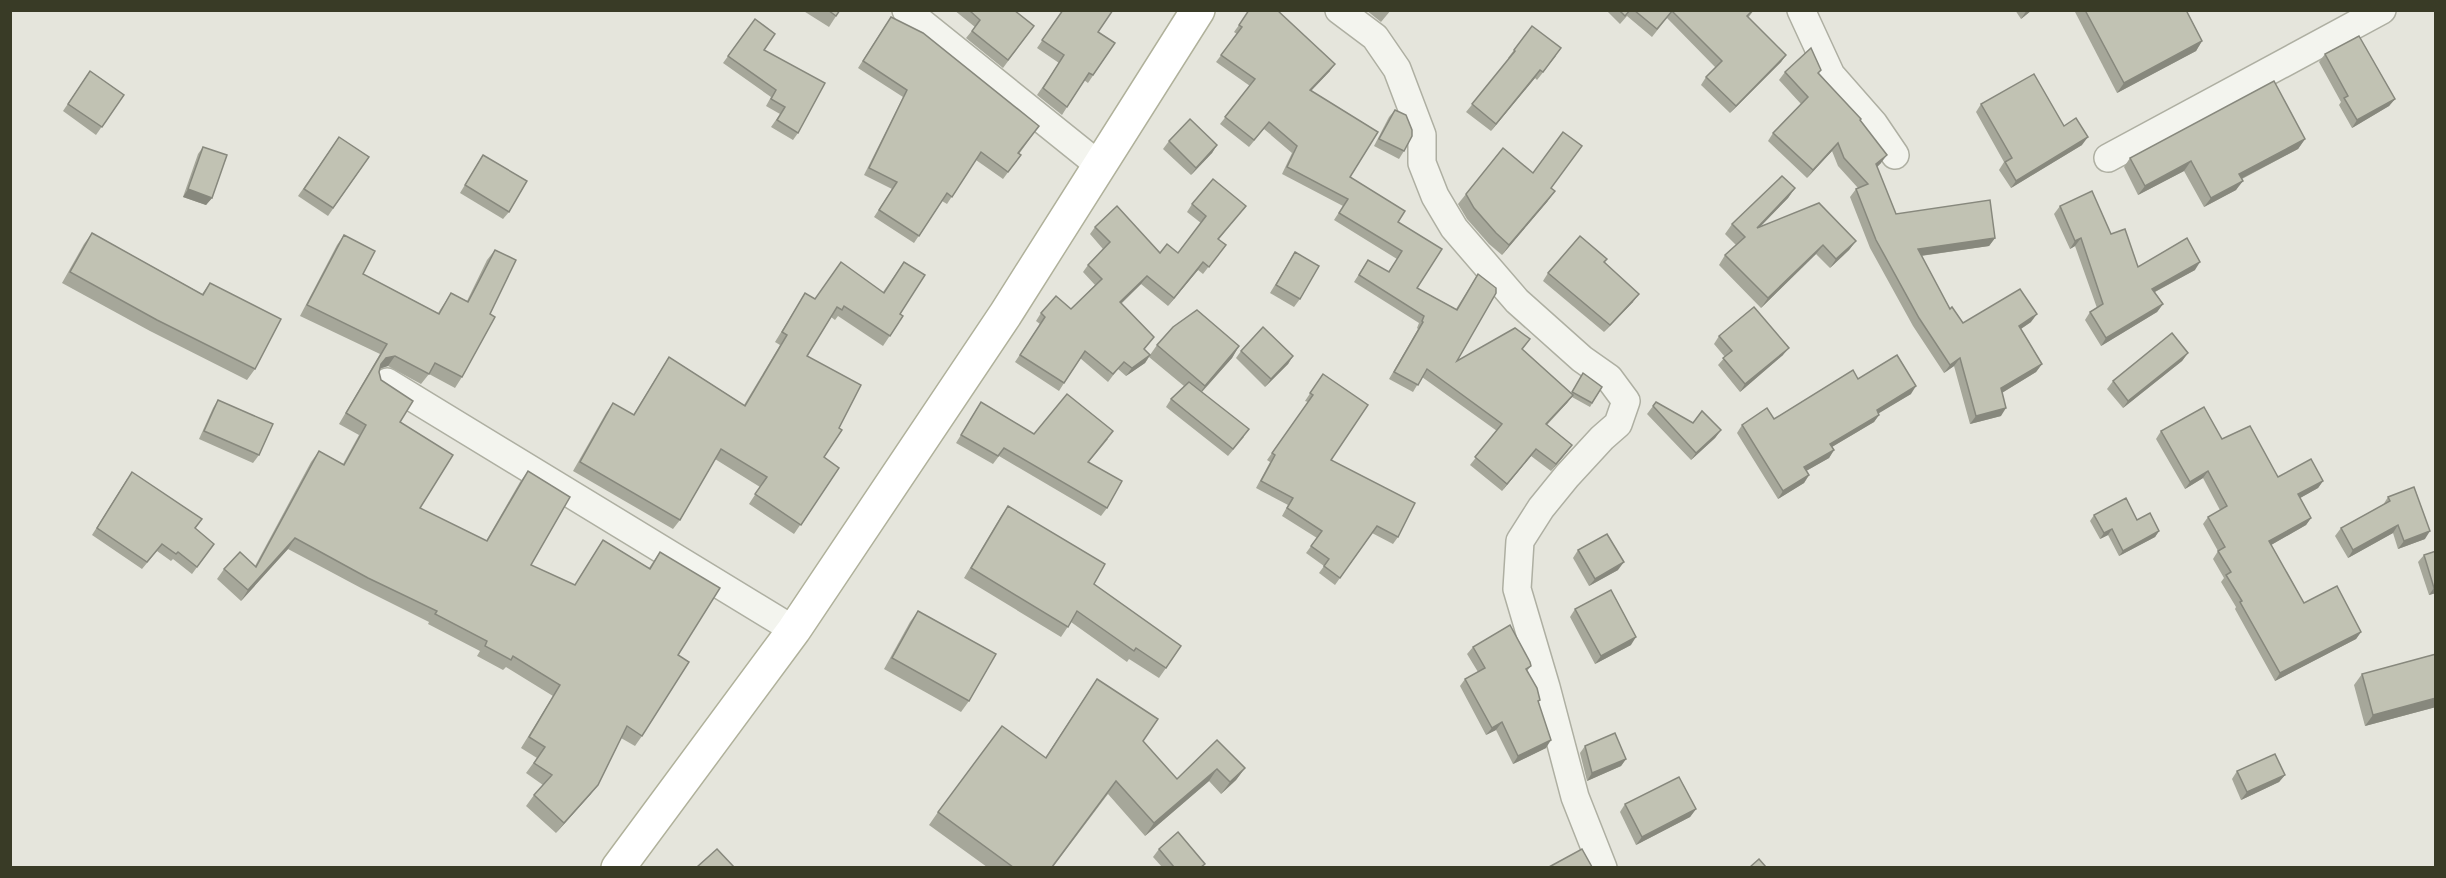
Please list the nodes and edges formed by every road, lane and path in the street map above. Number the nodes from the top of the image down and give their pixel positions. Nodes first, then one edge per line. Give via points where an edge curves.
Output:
1 (906, 10) edge
2 (1198, 10) edge
3 (1339, 10) edge
4 (1801, 10) edge
5 (2382, 10) edge
6 (1895, 155) dead end
7 (2108, 158) dead end
8 (1100, 166) junction
9 (387, 382) edge
10 (794, 630) junction
11 (618, 867) edge
12 (1602, 867) edge

1 - 8 street
2 - 8 main road
3 - 12 street via 1376,37 1397,69 1422,135 1422,163 1454,228 1517,301 1608,378 1626,401 1618,424 1566,476 1520,541 1517,589 1575,797
4 - 6 street via 1831,75
5 - 7 street
8 - 10 main road
9 - 10 street
10 - 11 main road

